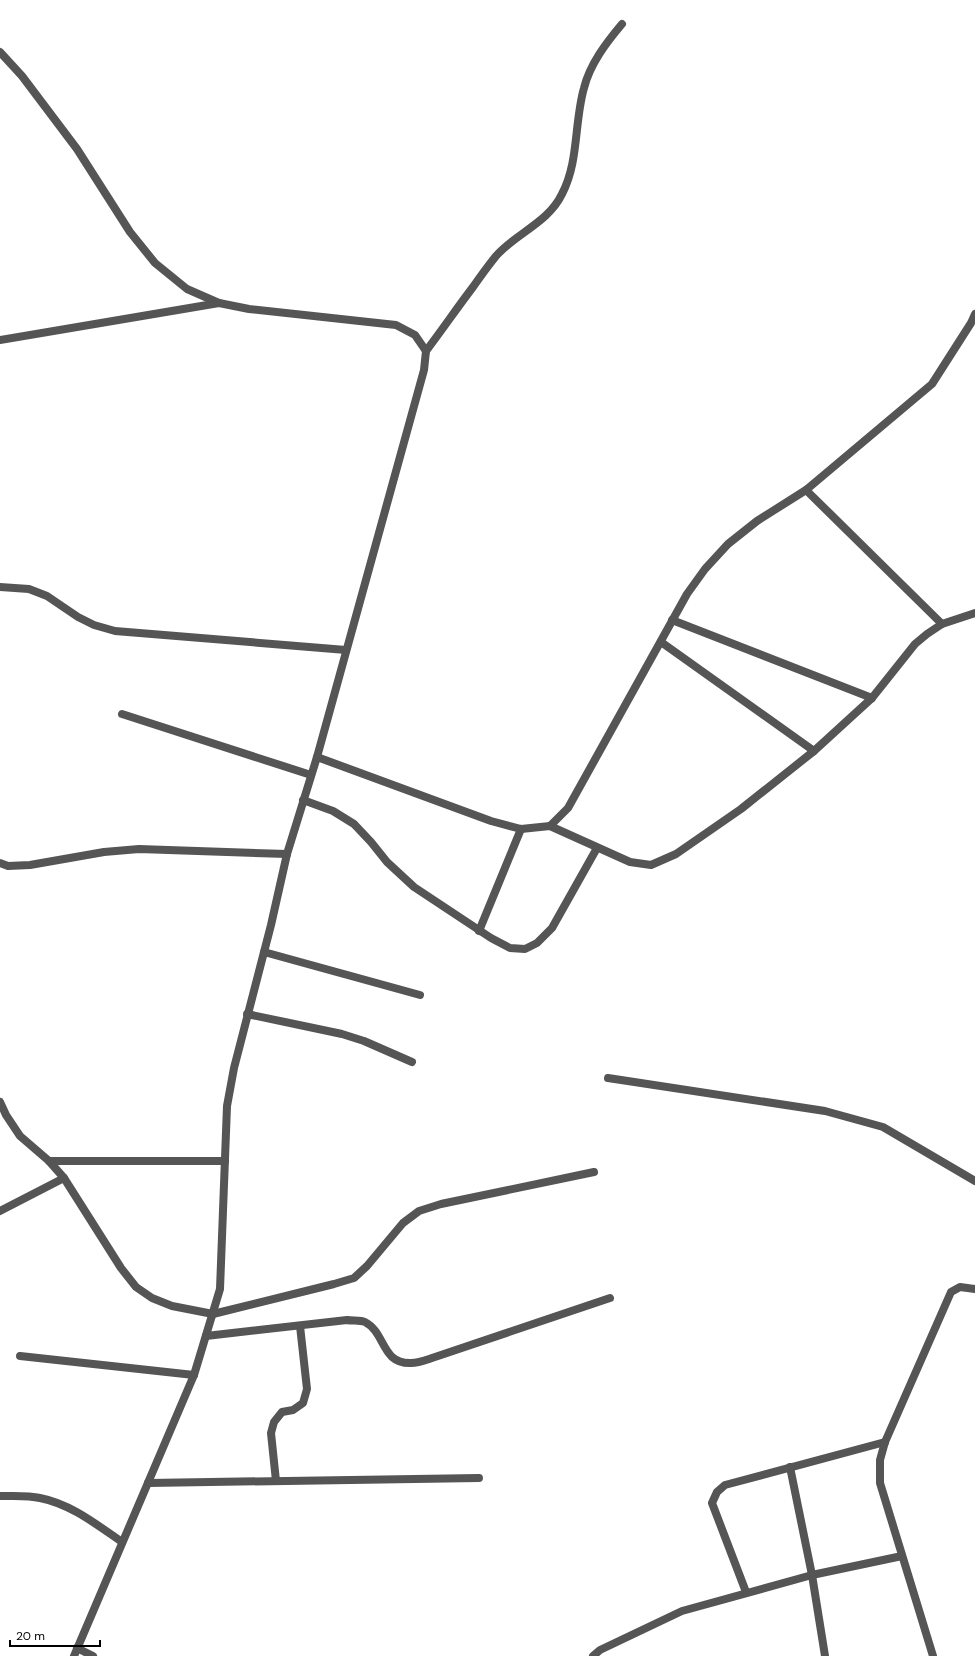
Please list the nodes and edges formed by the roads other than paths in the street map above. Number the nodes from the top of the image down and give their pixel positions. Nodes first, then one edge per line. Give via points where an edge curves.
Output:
1 (622, 24) dead end
2 (0, 52) edge
3 (220, 303) junction
4 (975, 314) edge
5 (0, 340) edge
6 (426, 351) junction
7 (806, 490) junction
8 (0, 586) edge
9 (975, 613) edge
10 (672, 620) junction
11 (942, 624) junction
12 (661, 642) junction
13 (346, 650) junction
14 (872, 698) junction
15 (122, 714) dead end
16 (814, 751) junction
17 (317, 757) junction
18 (311, 775) junction
19 (303, 800) junction
20 (550, 826) junction
21 (522, 829) junction
22 (597, 848) junction
23 (286, 854) junction
24 (0, 863) edge
25 (479, 931) junction
26 (264, 952) junction
27 (420, 994) dead end
28 (248, 1014) junction
29 (412, 1062) dead end
30 (608, 1078) dead end
31 (0, 1102) edge
32 (225, 1160) junction
33 (49, 1161) junction
34 (594, 1172) dead end
35 (64, 1178) junction
36 (975, 1181) edge
37 (0, 1211) edge
38 (975, 1289) edge
39 (610, 1298) dead end
40 (213, 1314) junction
41 (300, 1326) junction
42 (206, 1336) junction
43 (20, 1356) dead end
44 (194, 1375) junction
45 (885, 1442) junction
46 (790, 1467) junction
47 (478, 1478) dead end
48 (276, 1481) junction
49 (148, 1483) junction
50 (0, 1496) edge
51 (122, 1542) junction
52 (902, 1556) junction
53 (812, 1575) junction
54 (746, 1592) junction
55 (77, 1648) junction
56 (74, 1656) edge
57 (93, 1656) edge
58 (593, 1656) edge
59 (825, 1656) edge
60 (933, 1656) edge

1 - 6 street via 606,43 593,65 584,88 570,173 562,195 534,226 513,240 496,256
2 - 3 street via 22,76 77,149 130,232 155,263 187,289
3 - 5 street
3 - 6 street via 249,309 396,326 415,335
4 - 7 street via 932,384
6 - 13 street via 424,370
7 - 10 street via 756,521 728,544 705,569
7 - 11 street
8 - 13 street via 29,589 47,596 78,617 115,631
9 - 11 street
10 - 12 street
10 - 14 street
11 - 14 street via 916,644
12 - 16 street
12 - 20 street via 568,808
13 - 17 street
14 - 16 street
15 - 18 street
16 - 22 street via 740,809 676,854 651,865 630,862
17 - 18 street
17 - 21 street via 491,821
18 - 19 street
19 - 23 street
19 - 25 street via 333,811 354,824 387,862 414,887
20 - 21 street
20 - 22 street
21 - 25 street
22 - 25 street via 552,928 537,943 525,949 510,948
23 - 24 street via 139,849 104,852 30,865 8,866
23 - 26 street
26 - 27 street
26 - 28 street
28 - 29 street via 342,1034
28 - 32 street via 227,1106
30 - 36 street via 825,1111 883,1127
31 - 33 street via 20,1136
32 - 33 street
32 - 40 street via 220,1289
33 - 35 street
34 - 40 street via 441,1204 419,1211 403,1223 354,1278
35 - 37 street
35 - 40 street via 121,1268 136,1286 152,1298 172,1306
38 - 45 street via 960,1287 952,1292
39 - 41 street via 411,1363 396,1360 386,1351 377,1332 365,1321 347,1320
40 - 42 street
41 - 42 street
41 - 48 street via 307,1389 303,1403 293,1410 282,1412 274,1422 271,1433
42 - 44 street
43 - 44 street
44 - 49 street
45 - 46 street
45 - 52 street via 880,1460 880,1483
46 - 53 street
46 - 54 street via 725,1485 717,1492 712,1503
47 - 48 street
48 - 49 street
49 - 51 street
50 - 51 street via 40,1498 62,1504
51 - 55 street
52 - 53 street
52 - 60 street
53 - 54 street
53 - 59 street
54 - 58 street via 682,1611 600,1650
55 - 56 street
55 - 57 street

